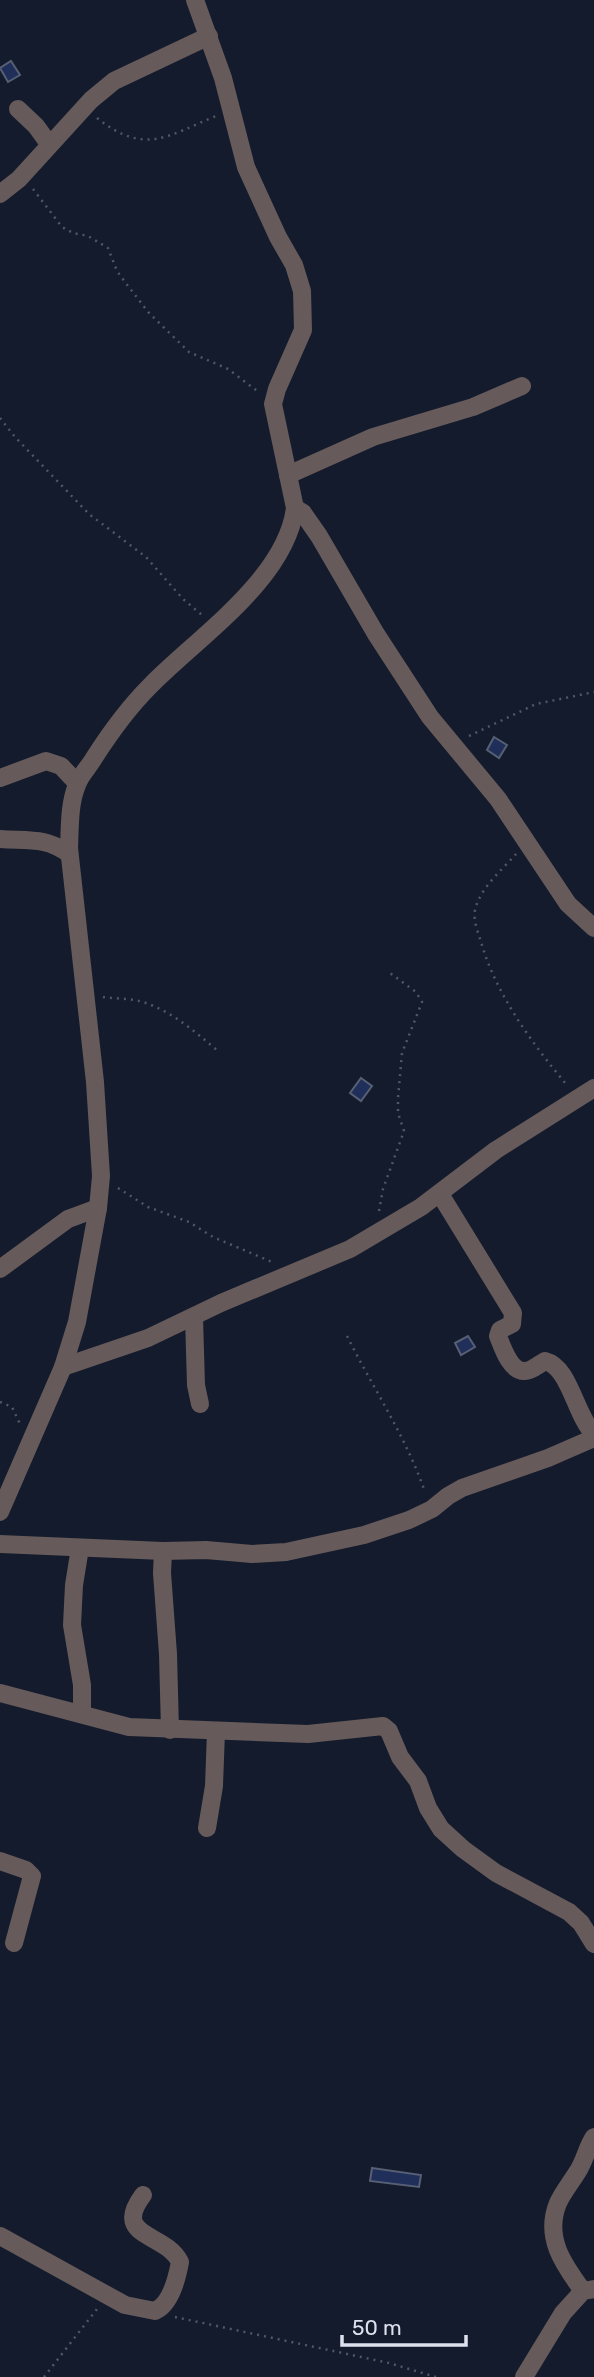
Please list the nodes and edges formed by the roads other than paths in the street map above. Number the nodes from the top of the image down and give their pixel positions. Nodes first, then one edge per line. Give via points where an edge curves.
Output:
1 (195, 0) edge
2 (209, 36) junction
3 (19, 109) dead end
4 (49, 144) junction
5 (1, 192) edge
6 (522, 386) dead end
7 (288, 475) junction
8 (295, 508) junction
9 (0, 778) edge
10 (77, 783) junction
11 (0, 839) edge
12 (69, 854) junction
13 (594, 928) edge
14 (594, 1088) edge
15 (440, 1194) junction
16 (98, 1208) junction
17 (0, 1269) edge
18 (194, 1317) junction
19 (63, 1367) junction
20 (200, 1404) dead end
21 (594, 1436) edge
22 (0, 1512) edge
23 (0, 1544) edge
24 (79, 1548) junction
25 (163, 1551) junction
26 (0, 1693) edge
27 (82, 1714) junction
28 (170, 1730) junction
29 (216, 1731) junction
30 (208, 1828) dead end
31 (0, 1861) edge
32 (14, 1943) dead end
33 (594, 1944) edge
34 (594, 2137) edge
35 (143, 2195) dead end
36 (0, 2236) edge
37 (588, 2290) edge
38 (524, 2377) edge

1 - 2 street
2 - 4 street via 114,81
2 - 7 street via 246,167 302,291 303,330 274,404
3 - 4 street
4 - 5 street via 19,179
6 - 7 street via 473,407 373,437
7 - 8 street
8 - 10 street via 288,539 275,561 149,687
8 - 13 street via 309,520 430,717 478,773 568,904
9 - 10 street via 46,761 61,766
10 - 12 street
11 - 12 street via 42,840
12 - 16 street via 95,1082 101,1176
14 - 15 street via 496,1150
15 - 18 street via 350,1249
15 - 21 street via 513,1313 512,1324 498,1336 510,1362 524,1371 545,1361 558,1367
16 - 17 street via 68,1219
16 - 19 street via 77,1322
18 - 19 street
18 - 20 street
19 - 22 street
21 - 25 street via 548,1458 462,1488 432,1509 364,1535 252,1555
23 - 24 street
24 - 25 street
24 - 27 street via 72,1625
25 - 28 street
26 - 27 street
27 - 28 street via 129,1727
28 - 29 street
29 - 30 street
29 - 33 street via 308,1734 386,1727 441,1829 496,1873 569,1912
31 - 32 street via 32,1876
34 - 37 street via 552,2223 556,2246 572,2277
35 - 36 street via 135,2206 133,2222 180,2262 171,2291 155,2311 107,2295
37 - 38 street via 551,2330

